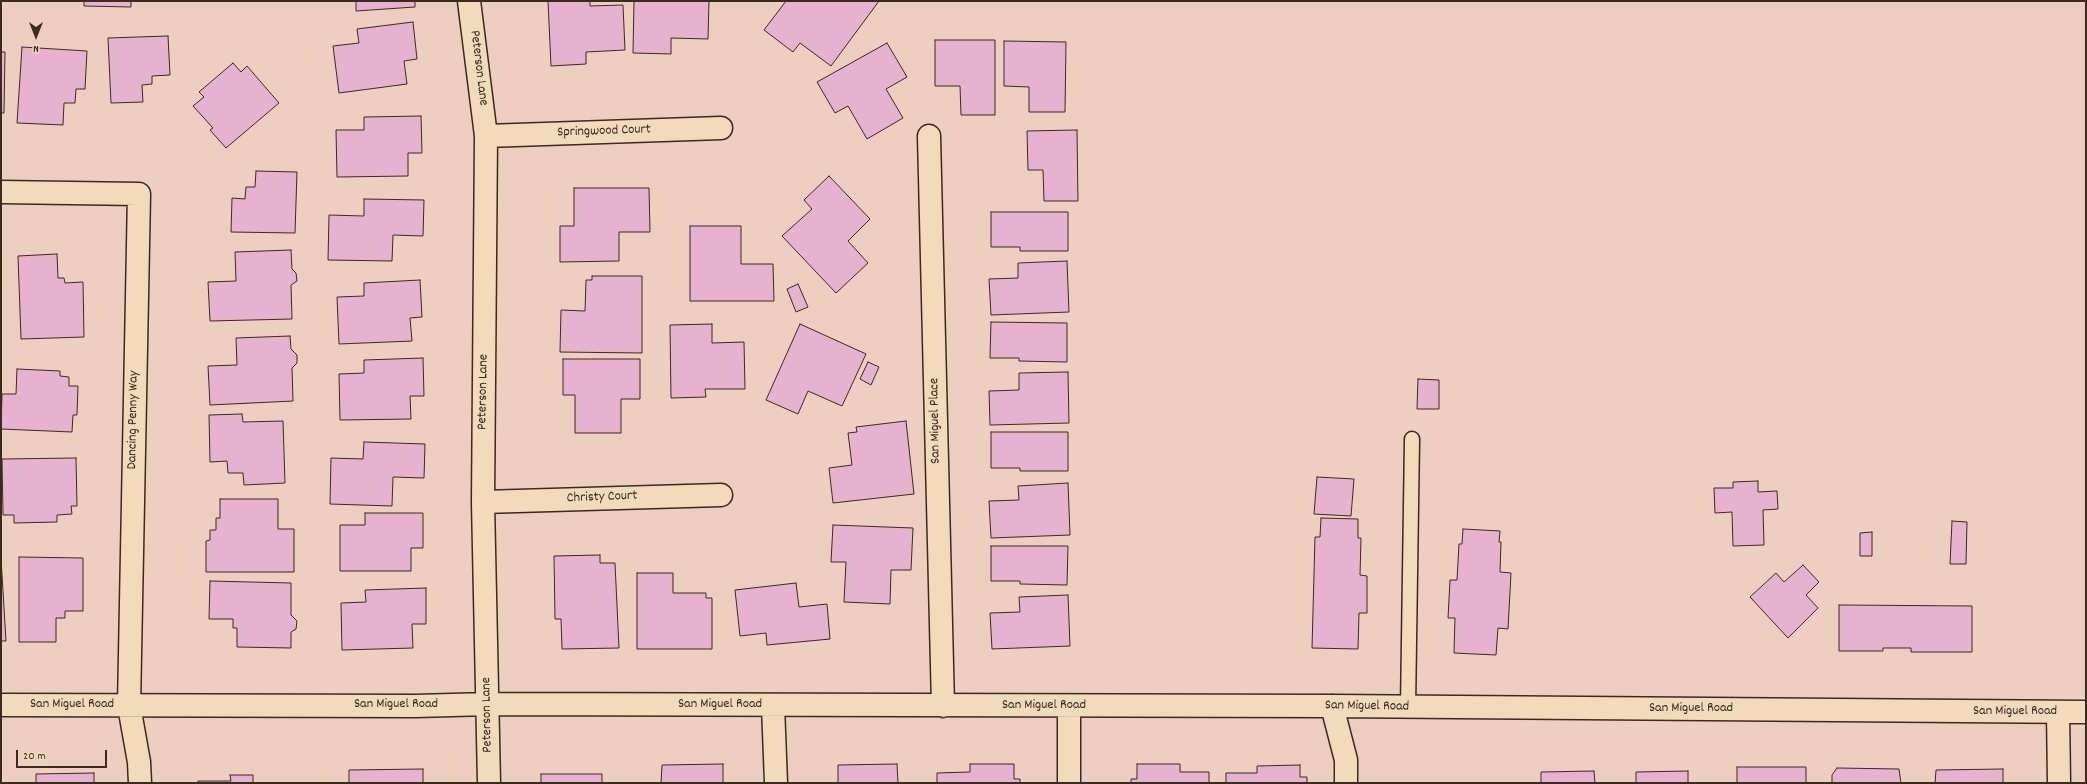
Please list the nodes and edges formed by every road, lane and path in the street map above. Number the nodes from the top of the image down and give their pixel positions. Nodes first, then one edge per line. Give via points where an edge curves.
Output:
1 (469, 1) edge
2 (721, 128) dead end
3 (486, 136) junction
4 (929, 136) dead end
5 (1, 192) edge
6 (1412, 438) dead end
7 (721, 495) dead end
8 (483, 502) junction
9 (489, 704) junction
10 (1, 705) edge
11 (129, 706) junction
12 (773, 706) junction
13 (943, 706) junction
14 (1069, 706) junction
15 (1332, 706) junction
16 (1408, 708) junction
17 (2058, 712) junction
18 (2086, 712) edge
19 (140, 783) edge
20 (489, 783) edge
21 (776, 783) edge
22 (1069, 783) edge
23 (1346, 783) edge
24 (2059, 783) edge

1 - 3 street, Peterson Lane
2 - 3 street, Springwood Court
3 - 8 street, Peterson Lane
4 - 13 street, San Miguel Place
5 - 11 street, Dancing Penny Way via 138,194
6 - 16 lane
7 - 8 street, Christy Court
8 - 9 street, Peterson Lane
9 - 11 street, San Miguel Road
9 - 12 street, San Miguel Road
9 - 20 street, Peterson Lane
10 - 11 street, San Miguel Road
11 - 19 street, Dancing Penny Way
12 - 13 street, San Miguel Road
12 - 21 street
13 - 14 street, San Miguel Road
14 - 15 street, San Miguel Road
14 - 22 street
15 - 16 street, San Miguel Road
15 - 23 street via 1346,760
16 - 17 street, San Miguel Road
17 - 18 street, San Miguel Road
17 - 24 street

